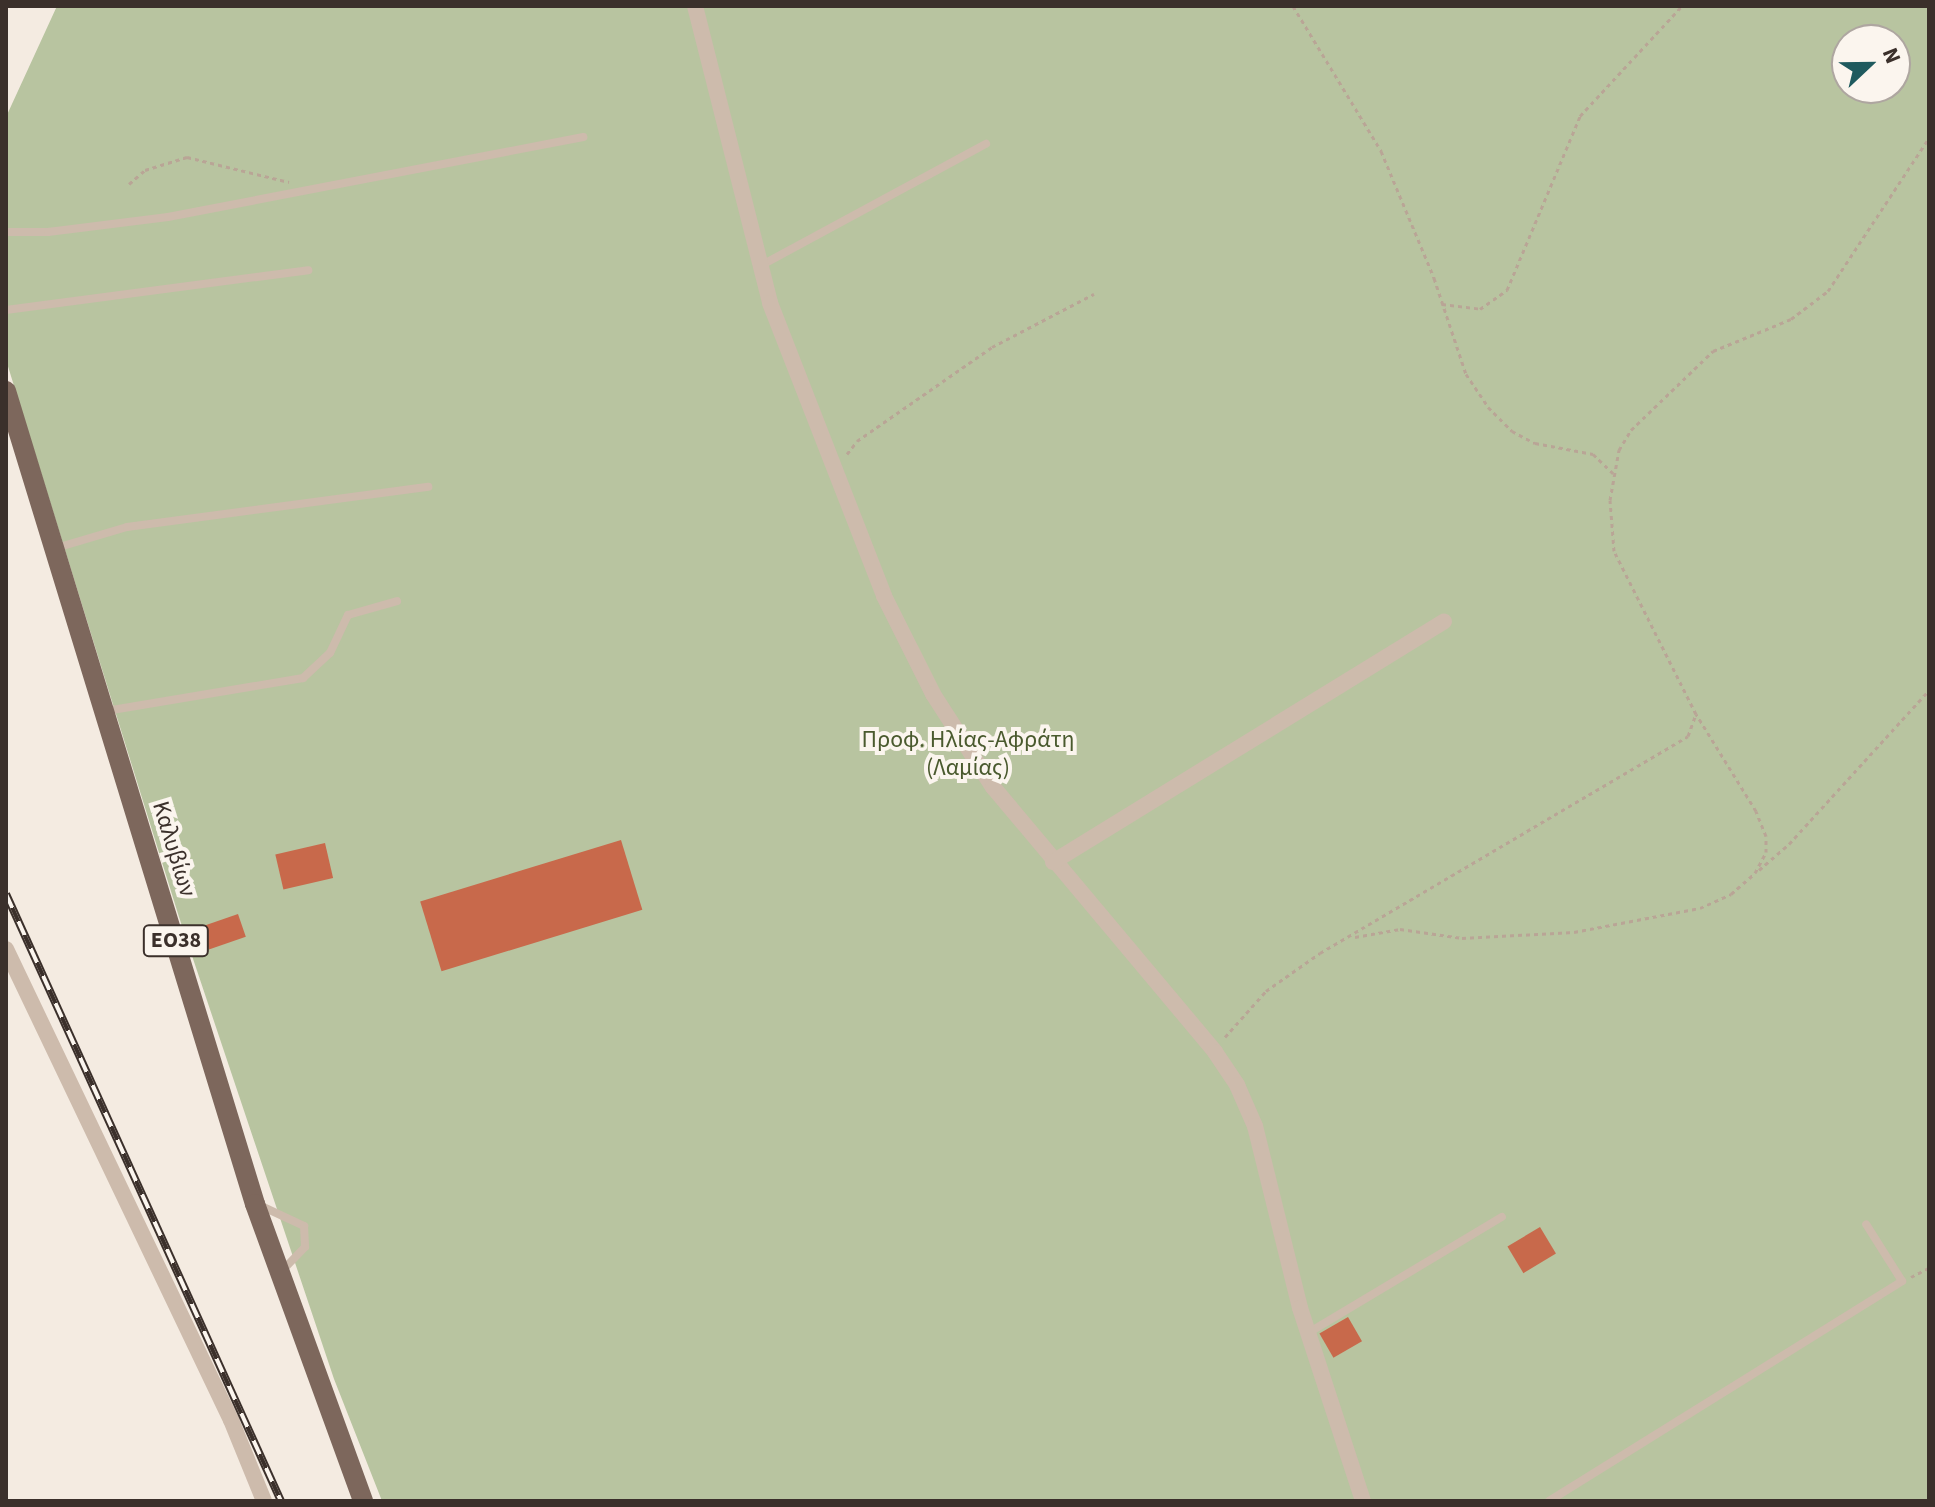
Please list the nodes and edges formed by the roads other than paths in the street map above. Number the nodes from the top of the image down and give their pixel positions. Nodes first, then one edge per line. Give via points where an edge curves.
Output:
1 (695, 6) edge
2 (583, 137) dead end
3 (986, 144) dead end
4 (6, 232) edge
5 (760, 267) junction
6 (308, 270) dead end
7 (6, 310) edge
8 (6, 391) edge
9 (428, 487) dead end
10 (56, 548) junction
11 (397, 601) dead end
12 (1444, 621) dead end
13 (104, 711) junction
14 (1053, 862) junction
15 (6, 949) edge
16 (255, 1204) junction
17 (1502, 1217) dead end
18 (1866, 1224) dead end
19 (278, 1275) junction
20 (1308, 1333) junction
21 (359, 1496) edge
22 (264, 1501) edge
23 (1363, 1501) edge
24 (1549, 1501) edge

1 - 5 street
2 - 4 lane via 96,227
3 - 5 lane
5 - 14 street via 884,596 933,694 993,787
6 - 7 lane
8 - 10 main road, Καλυβίων / ΕΟ38
9 - 10 lane via 127,527
10 - 13 main road, Καλυβίων / ΕΟ38
11 - 13 lane via 348,615 330,653 303,678
12 - 14 street
13 - 16 main road, Καλυβίων / ΕΟ38
14 - 20 street via 1215,1052 1255,1126
15 - 22 street via 231,1420
16 - 19 main road, Καλυβίων / ΕΟ38
16 - 19 lane via 304,1226 305,1247
17 - 20 lane
18 - 24 lane via 1902,1281
19 - 21 main road, Καλυβίων / ΕΟ38
20 - 23 street

